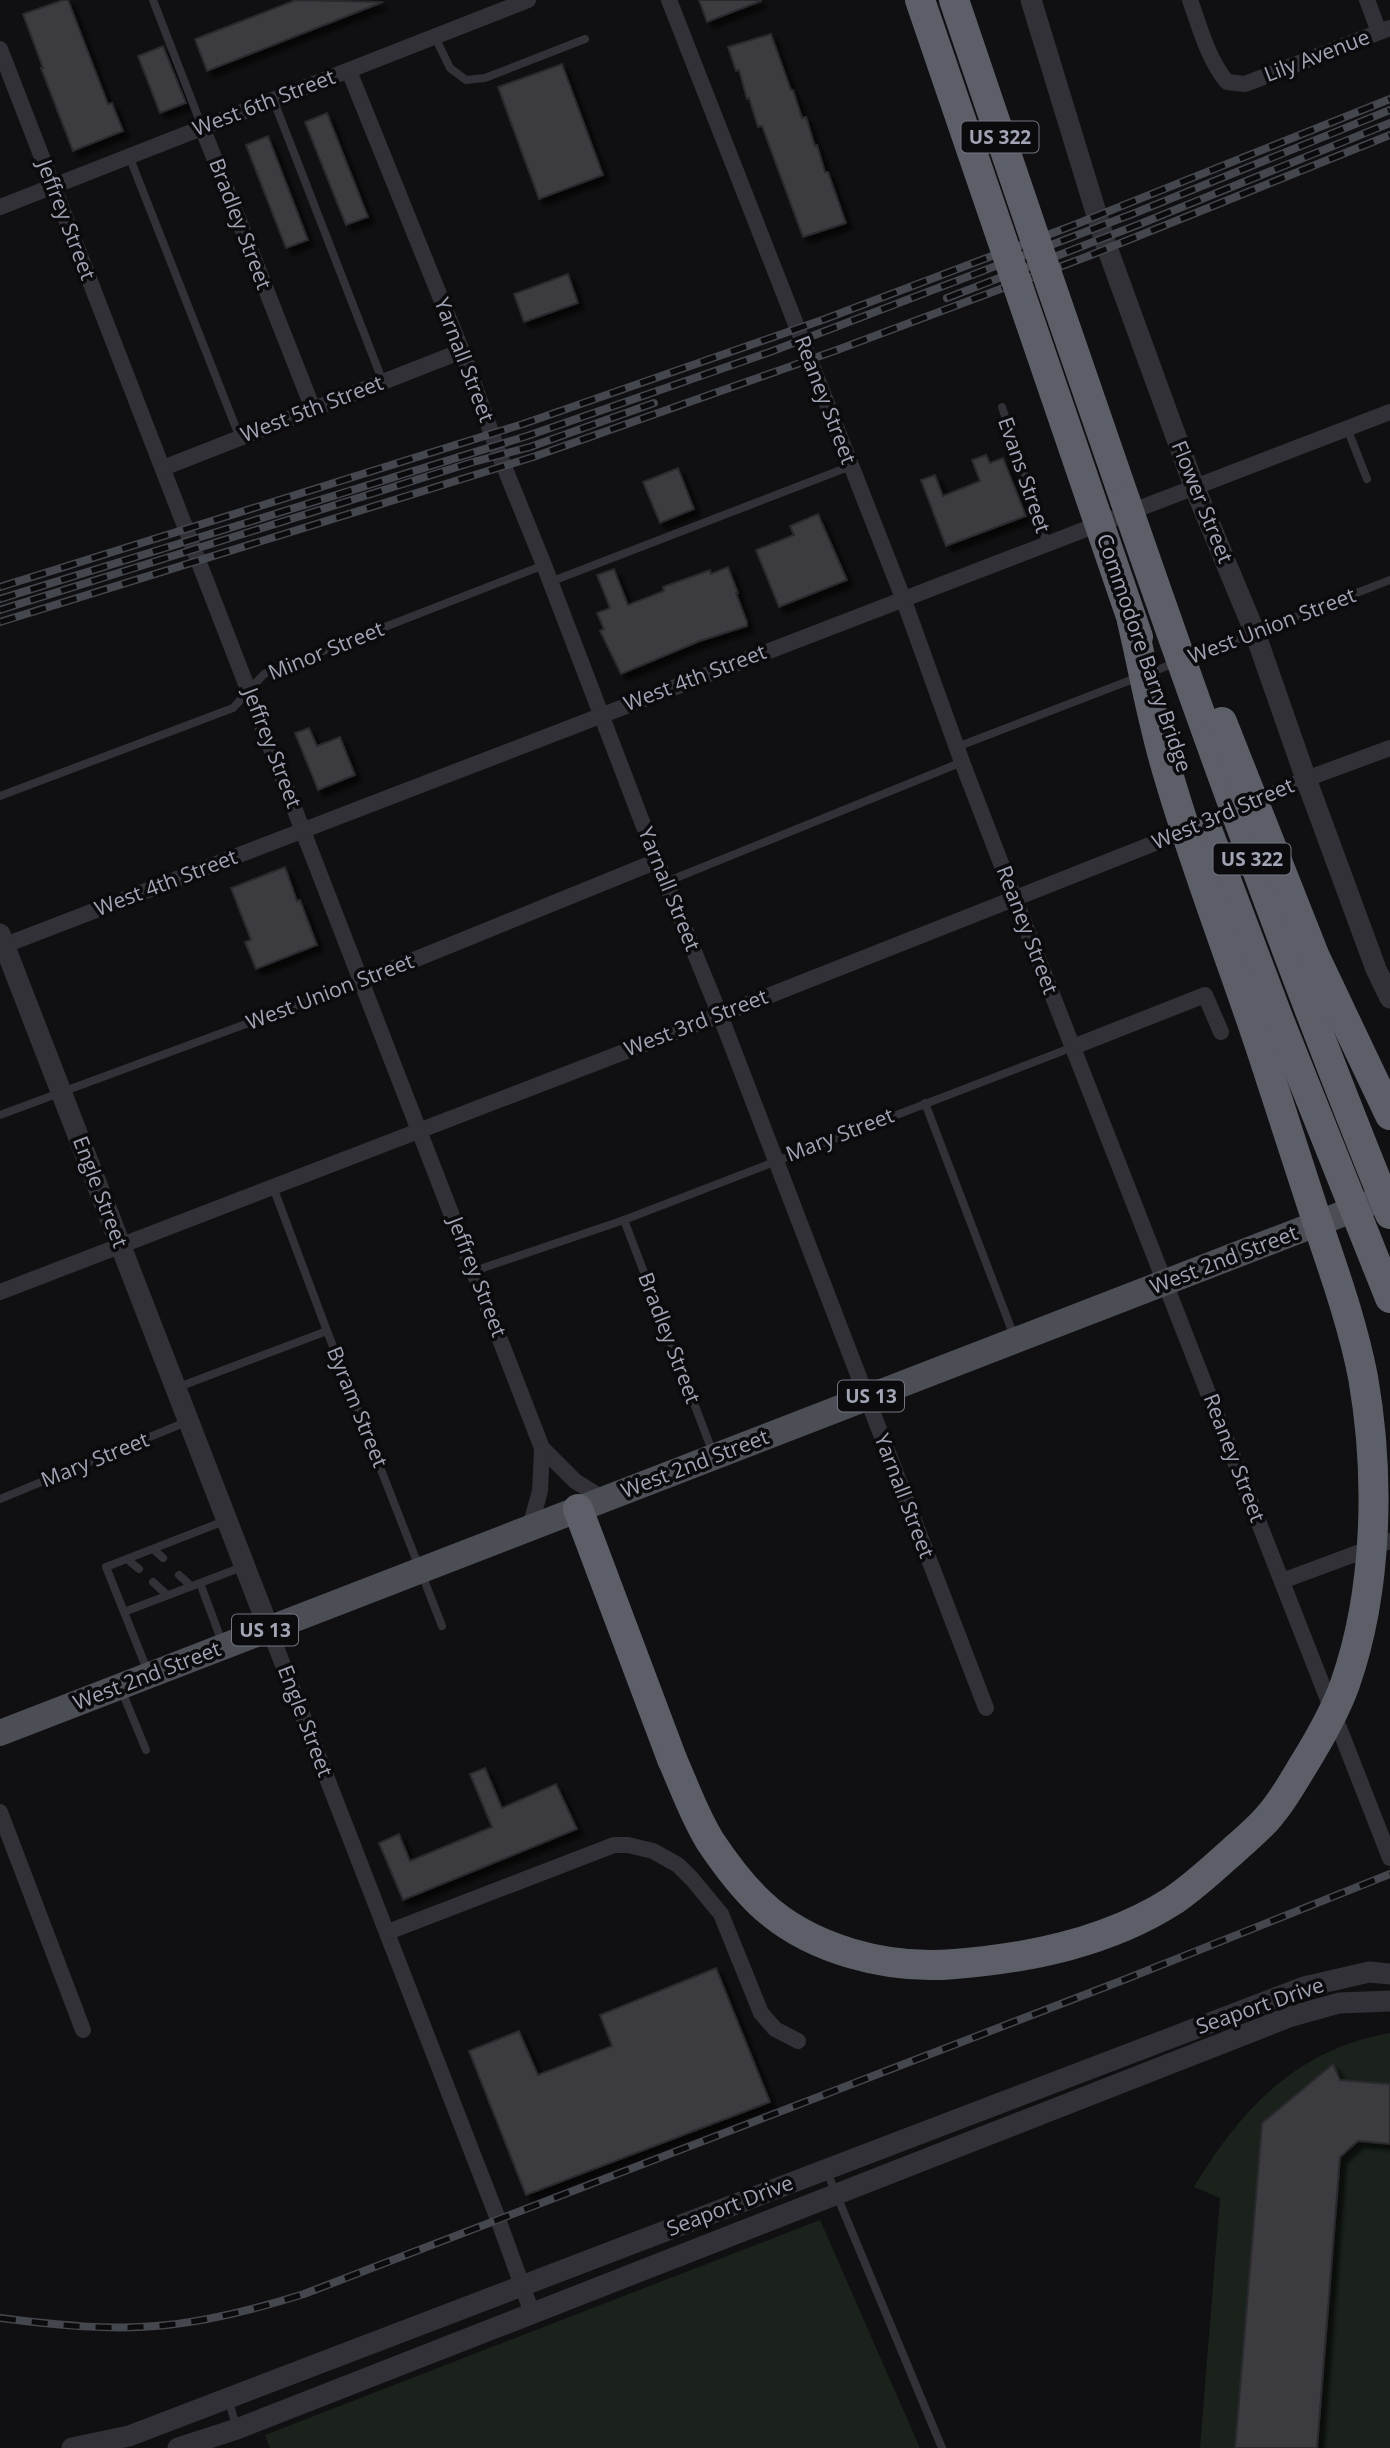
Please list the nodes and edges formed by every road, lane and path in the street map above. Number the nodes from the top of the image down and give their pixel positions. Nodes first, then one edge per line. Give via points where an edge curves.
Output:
1 (153, 0) edge
2 (528, 0) edge
3 (669, 0) edge
4 (905, 0) edge
5 (919, 0) edge
6 (954, 0) edge
7 (973, 0) edge
8 (1031, 0) edge
9 (1190, 0) edge
10 (1367, 0) edge
11 (496, 6) edge
12 (1385, 29) edge
13 (435, 37) junction
14 (585, 39) dead end
15 (0, 49) edge
16 (349, 71) junction
17 (273, 99) junction
18 (202, 127) junction
19 (129, 156) junction
20 (53, 186) junction
21 (0, 207) edge
22 (1007, 255) junction
23 (1047, 274) junction
24 (462, 351) junction
25 (383, 382) junction
26 (1002, 407) dead end
27 (313, 409) junction
28 (1390, 412) edge
29 (1347, 428) junction
30 (240, 438) junction
31 (851, 466) junction
32 (163, 468) junction
33 (1367, 478) dead end
34 (1194, 486) junction
35 (1125, 500) junction
36 (1047, 544) junction
37 (544, 565) junction
38 (1390, 580) edge
39 (550, 582) junction
40 (903, 598) junction
41 (1132, 621) junction
42 (1255, 632) junction
43 (249, 690) junction
44 (601, 715) junction
45 (1390, 748) edge
46 (959, 755) junction
47 (1306, 779) junction
48 (0, 796) edge
49 (303, 830) junction
50 (657, 861) junction
51 (666, 883) junction
52 (1014, 897) junction
53 (1, 942) edge
54 (1383, 966) edge
55 (362, 981) junction
56 (1390, 998) edge
57 (720, 1015) junction
58 (1221, 1032) dead end
59 (1073, 1046) junction
60 (62, 1092) junction
61 (925, 1103) junction
62 (0, 1115) edge
63 (1390, 1115) edge
64 (420, 1130) junction
65 (775, 1160) junction
66 (273, 1187) junction
67 (1390, 1195) edge
68 (1390, 1214) edge
69 (624, 1220) junction
70 (121, 1246) junction
71 (474, 1271) junction
72 (1165, 1282) junction
73 (0, 1292) edge
74 (1390, 1298) edge
75 (327, 1331) junction
76 (1016, 1340) junction
77 (176, 1388) junction
78 (866, 1398) junction
79 (189, 1421) junction
80 (542, 1448) junction
81 (714, 1456) junction
82 (0, 1499) edge
83 (591, 1504) junction
84 (227, 1520) junction
85 (530, 1527) junction
86 (1390, 1541) edge
87 (153, 1549) junction
88 (163, 1558) dead end
89 (127, 1559) junction
90 (245, 1566) junction
91 (139, 1569) dead end
92 (422, 1569) junction
93 (179, 1575) dead end
94 (1282, 1581) junction
95 (153, 1582) dead end
96 (195, 1584) junction
97 (167, 1595) junction
98 (124, 1612) junction
99 (442, 1626) dead end
100 (269, 1629) junction
101 (223, 1646) junction
102 (149, 1675) junction
103 (120, 1686) junction
104 (986, 1708) dead end
105 (0, 1733) edge
106 (146, 1750) dead end
107 (0, 1812) edge
108 (1390, 1858) edge
109 (388, 1932) junction
110 (1390, 1974) edge
111 (1390, 2001) edge
112 (83, 2030) dead end
113 (798, 2041) dead end
114 (1122, 2056) junction
115 (1131, 2079) junction
116 (826, 2169) junction
117 (835, 2195) junction
118 (666, 2245) junction
119 (522, 2286) junction
120 (532, 2313) junction
121 (228, 2398) junction
122 (237, 2429) junction
123 (72, 2448) edge
124 (178, 2448) edge
125 (942, 2448) edge

1 - 18 lane, Bradley Street
2 - 11 street, West 6th Street
3 - 31 street, Reaney Street
4 - 22 highway, bridge
5 - 22 highway, Commodore Barry Bridge / US 322, bridge
6 - 23 highway, Commodore Barry Bridge / US 322, bridge
7 - 23 highway, bridge
8 - 34 street, Flower Street via 1105,242
9 - 12 street, Lily Avenue via 1227,82 1244,84
10 - 12 street
11 - 13 street, West 6th Street
13 - 14 lane via 450,68 466,80 485,78
13 - 16 street, West 6th Street
15 - 20 street, Jeffrey Street
16 - 17 street, West 6th Street
16 - 24 street, Yarnall Street
17 - 18 street, West 6th Street
17 - 25 lane
18 - 19 street, West 6th Street
18 - 27 street, Bradley Street
19 - 20 street, West 6th Street
19 - 30 lane
20 - 21 street, West 6th Street
20 - 32 street, Jeffrey Street
22 - 41 highway, Commodore Barry Bridge / US 322, bridge
23 - 35 highway, Commodore Barry Bridge / US 322
24 - 25 street, West 5th Street
24 - 37 street, Yarnall Street
25 - 27 street, West 5th Street
26 - 36 lane, Evans Street
27 - 30 street, West 5th Street
28 - 29 street, West 4th Street
29 - 33 lane
29 - 34 street, West 4th Street
30 - 32 street, West 5th Street
31 - 39 lane
31 - 40 street, Reaney Street
32 - 43 street, Jeffrey Street
34 - 36 street, West 4th Street
34 - 42 street, Flower Street
35 - 63 highway, bridge via 1194,650 1315,957
35 - 68 highway, Commodore Barry Bridge / US 322, bridge via 1216,762
36 - 40 street, West 4th Street
37 - 39 street, Yarnall Street
37 - 43 lane, Minor Street via 264,674
38 - 42 lane, West Union Street
39 - 44 street, Yarnall Street
40 - 44 street, West 4th Street
40 - 46 street, Reaney Street
41 - 74 highway, Commodore Barry Bridge / US 322, bridge via 1279,1020
41 - 83 highway, bridge via 1168,775 1344,1302 1362,1374 1371,1432 1369,1577 1345,1684 1321,1736 1273,1812 1212,1870 1127,1926 1032,1956 937,1966 889,1963 838,1948 800,1932 762,1906 699,1822 672,1759
42 - 46 lane, West Union Street
42 - 47 street, Flower Street
43 - 48 lane, Minor Street via 233,708
43 - 49 street, Jeffrey Street
44 - 49 street, West 4th Street
44 - 50 street, Yarnall Street
45 - 47 street, West 3rd Street
46 - 51 lane, West Union Street
46 - 52 street, Reaney Street
47 - 52 street, West 3rd Street
47 - 54 street, Flower Street
49 - 53 street, West 4th Street
49 - 55 street, Jeffrey Street
50 - 51 street, Yarnall Street
50 - 55 street, West Union Street
51 - 57 street, Yarnall Street
52 - 57 street, West 3rd Street
52 - 59 street, Reaney Street
53 - 60 street, Engle Street
54 - 56 street, Flower Street
55 - 60 lane, West Union Street
55 - 64 street, Jeffrey Street
57 - 64 street, West 3rd Street
57 - 65 street, Yarnall Street
58 - 59 street, Mary Street via 1205,995
59 - 61 lane, Mary Street
59 - 72 street, Reaney Street
60 - 62 lane, West Union Street
60 - 70 street, Engle Street
61 - 65 lane, Mary Street
61 - 76 lane
64 - 66 street, West 3rd Street
64 - 71 street, Jeffrey Street
65 - 69 lane, Mary Street
65 - 78 street, Yarnall Street
66 - 70 street, West 3rd Street
66 - 75 lane, Byram Street
67 - 72 main road, West 2nd Street / US 13
69 - 71 lane, Mary Street
69 - 81 lane, Bradley Street
70 - 73 street, West 3rd Street
70 - 77 street, Engle Street
71 - 80 street, Jeffrey Street
72 - 76 main road, West 2nd Street / US 13
72 - 94 street, Reaney Street
75 - 77 lane
75 - 92 lane, Byram Street
76 - 78 main road, West 2nd Street / US 13
77 - 79 street, Engle Street
78 - 81 main road, West 2nd Street / US 13
78 - 104 street, Yarnall Street
79 - 82 lane, Mary Street
79 - 84 street, Engle Street
80 - 83 street
80 - 85 street via 540,1491
81 - 83 main road, West 2nd Street / US 13
83 - 85 main road, West 2nd Street / US 13
84 - 87 lane
84 - 90 street, Engle Street
85 - 92 main road, West 2nd Street / US 13
86 - 94 street
87 - 88 lane
87 - 89 lane
89 - 91 lane
89 - 98 lane via 106,1567
90 - 96 lane
90 - 100 street, Engle Street
92 - 99 lane, Byram Street
92 - 100 main road, West 2nd Street / US 13
93 - 96 lane
94 - 108 street, Reaney Street
95 - 97 lane
96 - 97 lane
96 - 101 lane
97 - 98 lane
98 - 102 lane
100 - 101 main road, West 2nd Street / US 13
100 - 109 street, Engle Street
101 - 102 main road, West 2nd Street / US 13
102 - 103 main road, West 2nd Street / US 13
103 - 105 main road, West 2nd Street / US 13
103 - 106 lane
107 - 112 street
109 - 113 street via 614,1845 628,1844 678,1865 692,1880 721,1914 761,2013 775,2029
109 - 119 street, Engle Street
110 - 114 street, Seaport Drive via 1368,1972 1304,1987
111 - 115 street, Seaport Drive via 1339,2003 1289,2017
114 - 115 lane
114 - 116 street, Seaport Drive
115 - 117 street, Seaport Drive
116 - 117 lane
116 - 118 street, Seaport Drive
117 - 118 street, Seaport Drive
117 - 125 lane
118 - 119 street, Seaport Drive
118 - 120 street, Seaport Drive
119 - 120 street, Engle Street
119 - 121 street, Seaport Drive
120 - 122 street, Seaport Drive
121 - 122 lane
121 - 123 street, Seaport Drive via 129,2436
122 - 124 street, Seaport Drive

